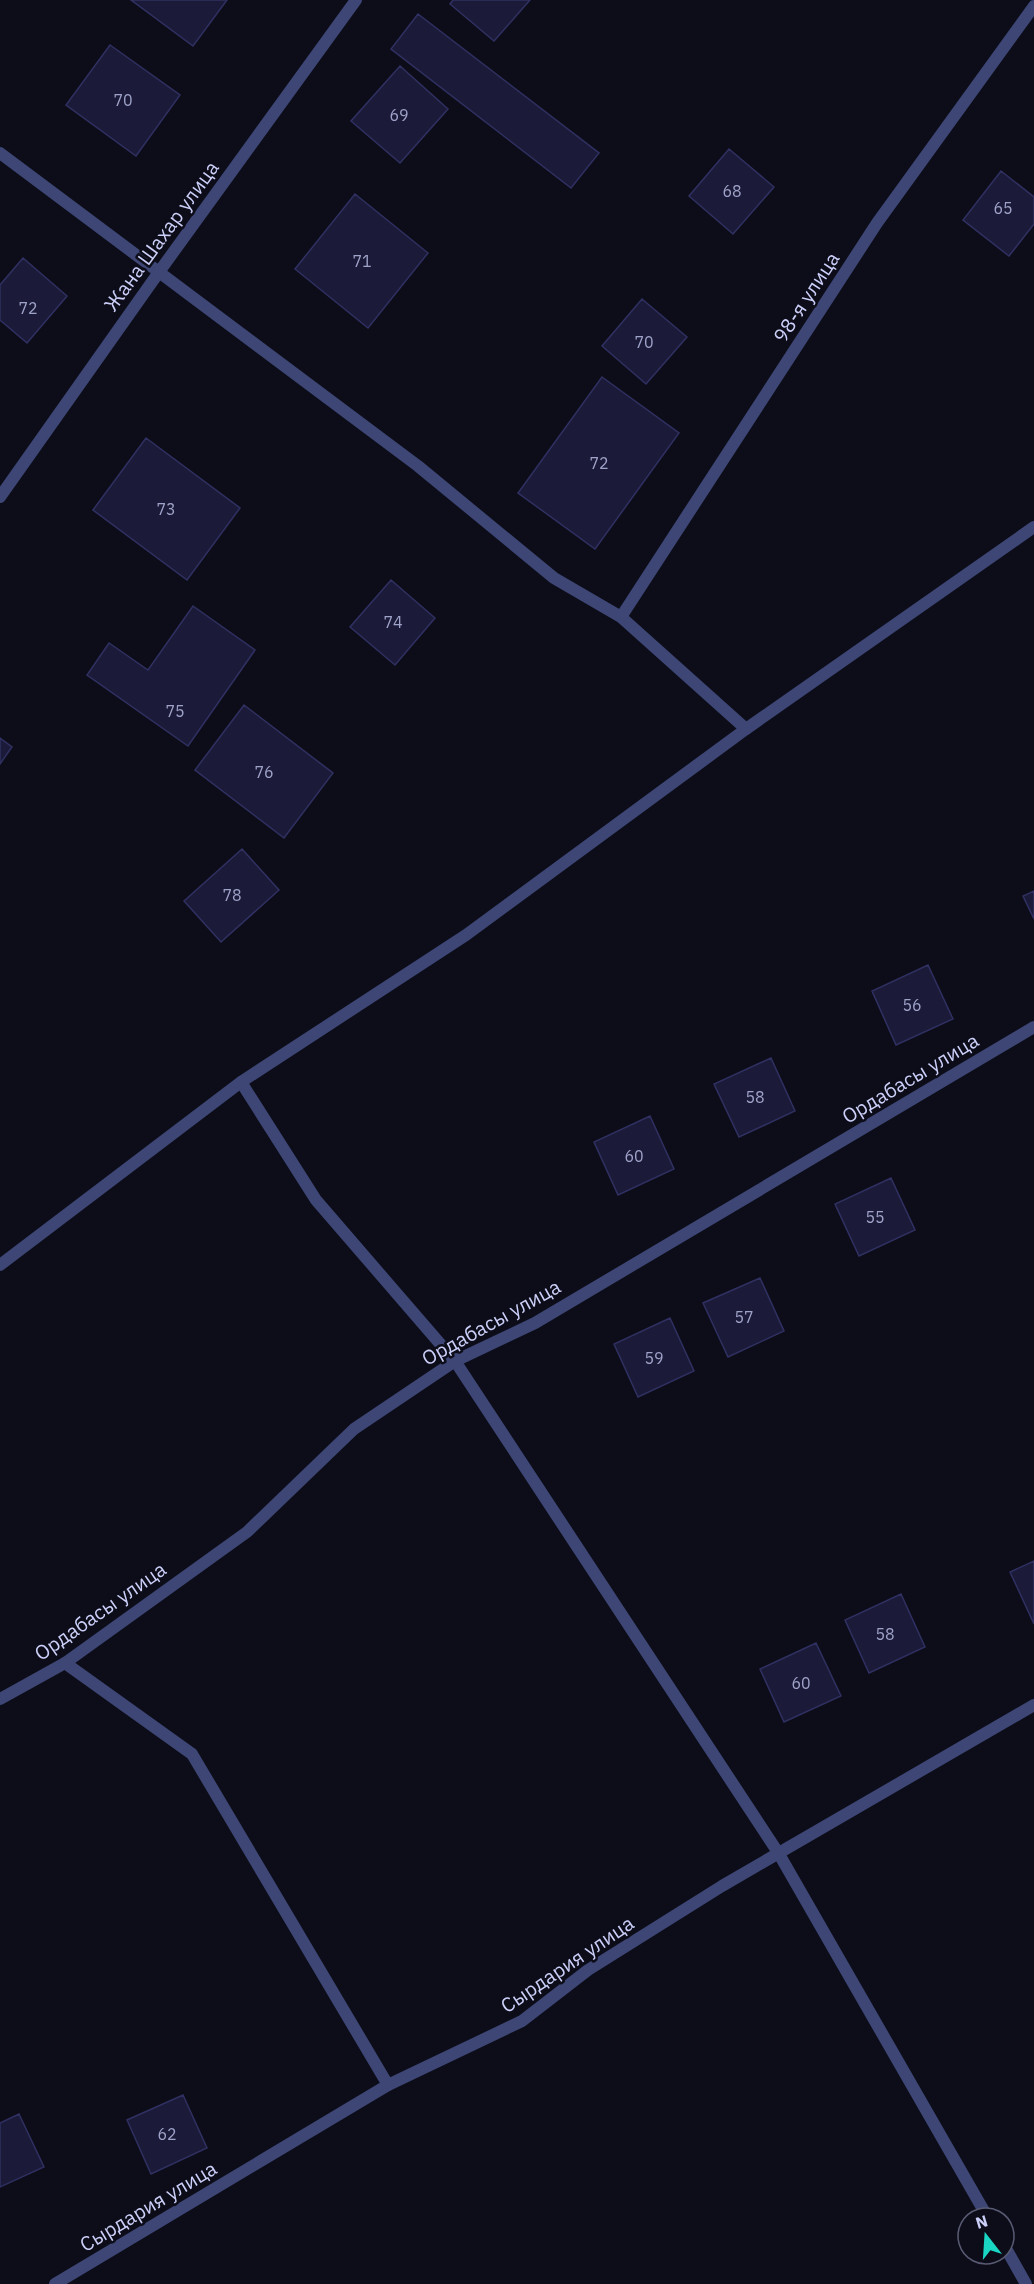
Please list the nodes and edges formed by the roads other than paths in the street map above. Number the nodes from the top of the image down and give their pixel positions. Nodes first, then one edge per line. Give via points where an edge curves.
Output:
1 (356, 0) edge
2 (1034, 6) edge
3 (0, 153) edge
4 (159, 272) junction
5 (0, 497) edge
6 (1034, 527) edge
7 (621, 617) junction
8 (746, 729) junction
9 (1034, 1027) edge
10 (241, 1082) junction
11 (0, 1265) edge
12 (454, 1361) junction
13 (65, 1663) junction
14 (0, 1699) edge
15 (1034, 1705) edge
16 (779, 1854) junction
17 (388, 2085) junction
18 (981, 2206) edge
19 (1016, 2266) edge
20 (55, 2284) edge
21 (1026, 2284) edge

1 - 4 street, Жана Шахар улица
2 - 7 street, 98-я улица via 877,223
3 - 4 street
4 - 5 street, Жана Шахар улица
4 - 7 street via 418,466 554,578
6 - 8 street
7 - 8 street
8 - 10 street via 466,935
9 - 12 street, Ордабасы улица via 535,1323
10 - 11 street
10 - 12 street via 316,1200
12 - 13 street, Ордабасы улица via 354,1429 247,1532
12 - 16 street
13 - 14 street, Ордабасы улица
13 - 17 street via 192,1754
15 - 16 street, Сырдария улица
16 - 17 street, Сырдария улица via 588,1970 522,2021
16 - 18 street
17 - 20 street, Сырдария улица
19 - 21 street

